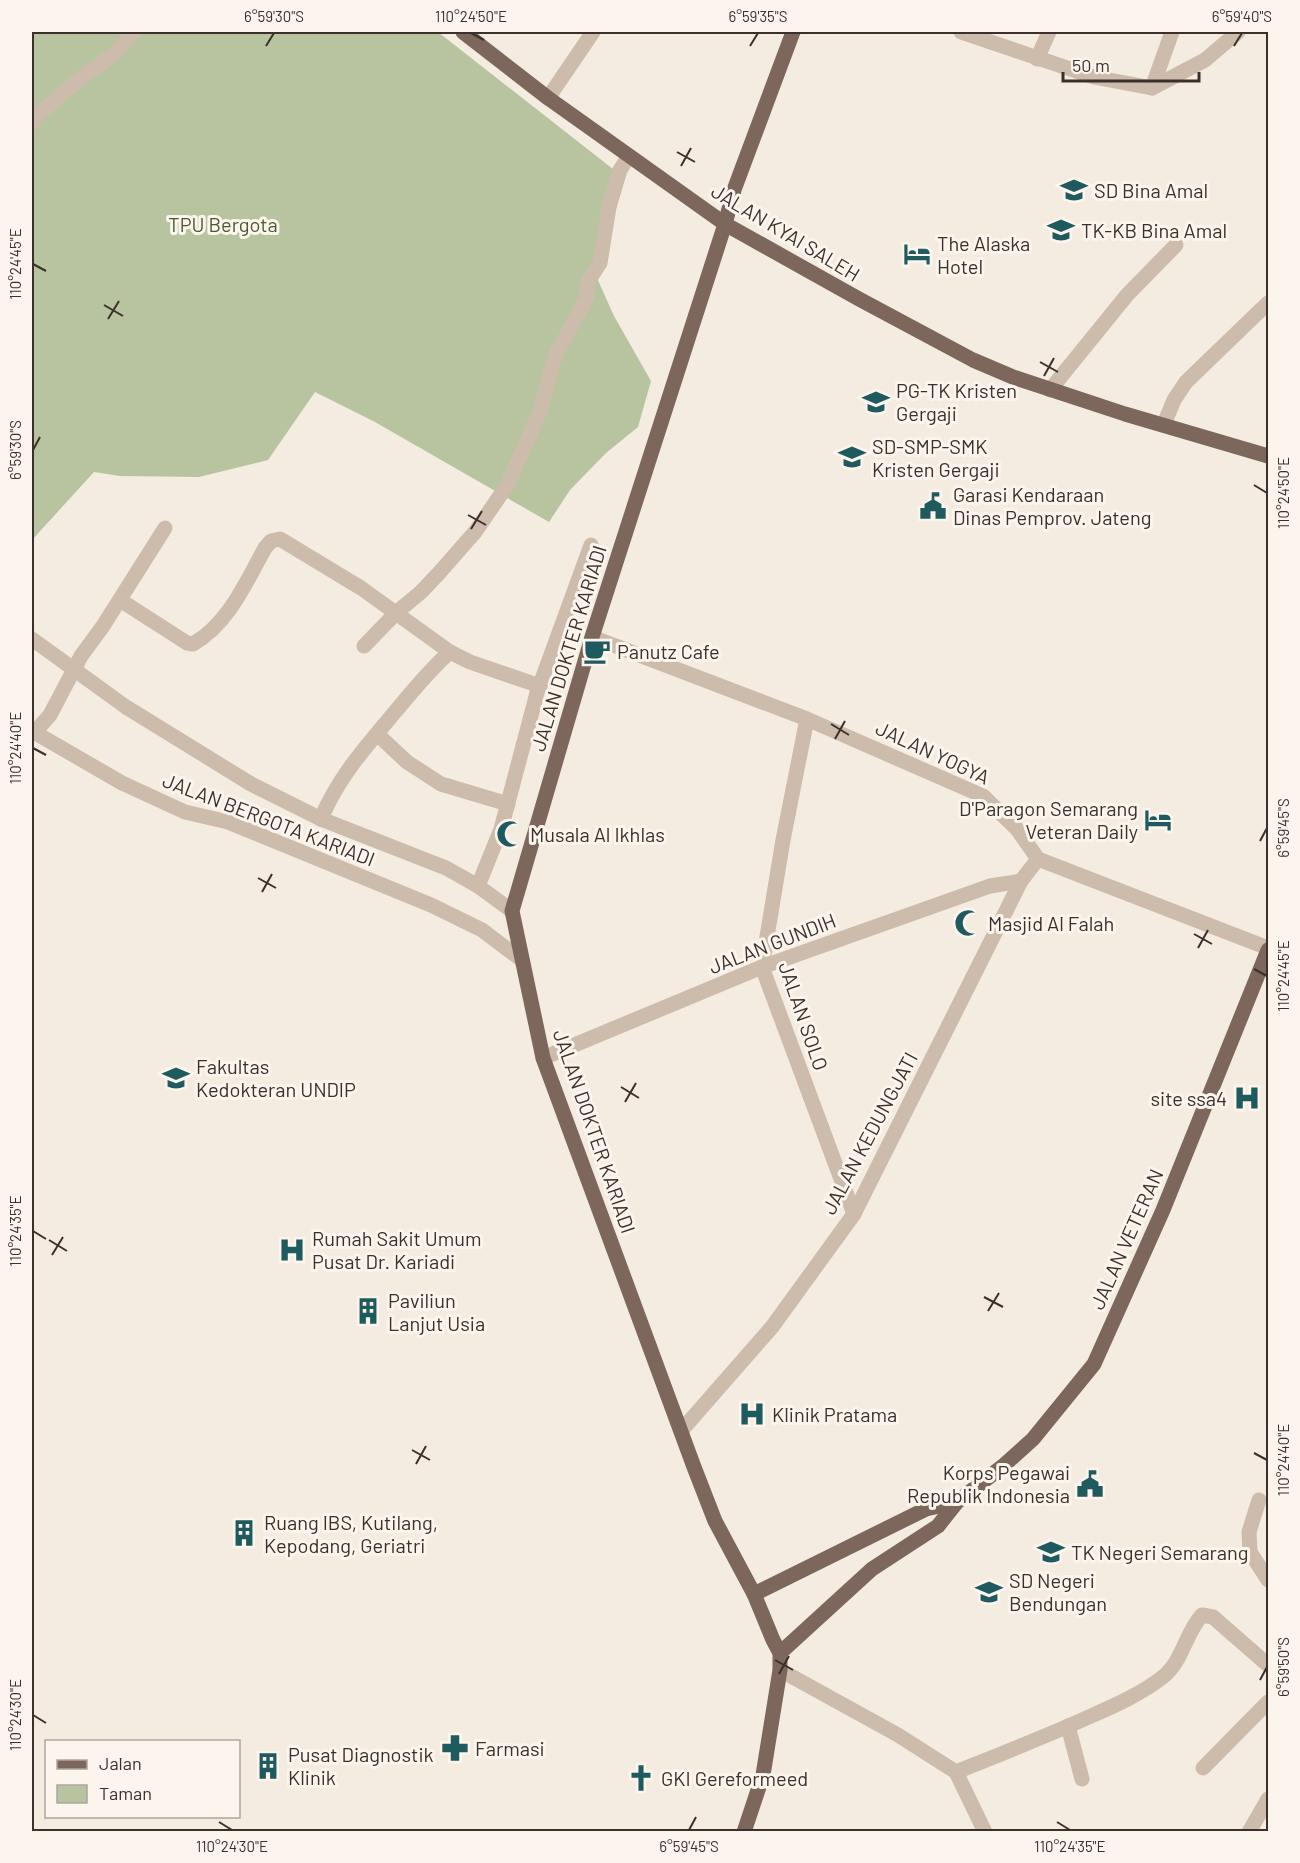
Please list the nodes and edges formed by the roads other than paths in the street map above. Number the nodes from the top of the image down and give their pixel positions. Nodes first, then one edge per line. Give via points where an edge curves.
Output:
1 (134, 32) edge
2 (464, 32) edge
3 (593, 32) edge
4 (793, 32) edge
5 (961, 32) edge
6 (1049, 32) edge
7 (1172, 32) edge
8 (1238, 32) edge
9 (1037, 59) junction
10 (1152, 88) junction
11 (548, 98) junction
12 (32, 123) edge
13 (629, 156) junction
14 (725, 224) junction
15 (1176, 245) dead end
16 (1269, 303) edge
17 (1050, 390) junction
18 (1164, 424) junction
19 (1269, 456) edge
20 (165, 528) dead end
21 (591, 545) dead end
22 (120, 600) junction
23 (397, 612) junction
24 (592, 637) junction
25 (32, 639) edge
26 (364, 646) dead end
27 (450, 652) junction
28 (74, 669) junction
29 (540, 686) junction
30 (807, 718) junction
31 (33, 732) edge
32 (377, 734) junction
33 (508, 804) junction
34 (321, 819) junction
35 (1038, 859) junction
36 (1021, 881) junction
37 (478, 886) junction
38 (512, 911) junction
39 (1269, 949) edge
40 (522, 960) junction
41 (762, 967) junction
42 (543, 1058) junction
43 (854, 1214) junction
44 (681, 1431) junction
45 (1259, 1500) dead end
46 (957, 1502) junction
47 (1269, 1580) edge
48 (754, 1594) junction
49 (780, 1653) junction
50 (1269, 1665) edge
51 (780, 1670) junction
52 (1269, 1702) edge
53 (1068, 1726) junction
54 (1203, 1768) dead end
55 (956, 1772) junction
56 (1082, 1779) dead end
57 (1269, 1799) edge
58 (744, 1832) edge
59 (985, 1832) edge
60 (1249, 1832) edge

1 - 12 street via 113,55 82,77
2 - 11 main road, JALAN KYAI SALEH
3 - 11 street
4 - 14 main road, JALAN DOKTER KARIADI via 734,189
5 - 9 street
6 - 9 street
7 - 10 street
8 - 10 street via 1205,60
9 - 10 street via 1094,77
11 - 13 main road, JALAN KYAI SALEH
13 - 14 main road, JALAN KYAI SALEH
13 - 23 street via 620,170 609,207 600,263 586,283 587,297 555,356 540,411 508,484 475,532 422,592
14 - 17 main road, JALAN KYAI SALEH via 973,360
14 - 24 main road, JALAN DOKTER KARIADI
15 - 17 street via 1127,295
16 - 18 street via 1186,382
17 - 18 main road, JALAN KYAI SALEH
18 - 19 main road, JALAN KYAI SALEH
20 - 22 street
21 - 29 street
22 - 23 street via 193,644 229,610 265,548 280,539
22 - 28 street
23 - 26 street
23 - 27 street
24 - 30 street, JALAN YOGYA
24 - 38 main road, JALAN DOKTER KARIADI
25 - 28 street
27 - 29 street
27 - 32 street via 434,665
28 - 31 street via 50,715
28 - 34 street via 126,707 251,784
29 - 33 street
30 - 35 street, JALAN YOGYA via 983,796 1017,829
30 - 41 street, JALAN SOLO
31 - 40 street, JALAN BERGOTA KARIADI via 122,783 184,812 228,822 431,905 482,930
32 - 33 street via 407,762 441,784
32 - 34 street via 338,783
33 - 37 street
34 - 37 street via 446,868
35 - 36 street, JALAN KEDUNGJATI
35 - 39 street
36 - 41 street, JALAN GUNDIH via 990,886
36 - 43 street, JALAN KEDUNGJATI
37 - 38 street
38 - 40 main road, JALAN DOKTER KARIADI
39 - 46 main road, JALAN VETERAN via 1163,1210 1094,1364 1033,1439
40 - 42 main road, JALAN DOKTER KARIADI
41 - 42 street, JALAN GUNDIH
41 - 43 street, JALAN SOLO
42 - 44 main road, JALAN DOKTER KARIADI
43 - 44 street, JALAN KEDUNGJATI via 772,1327
44 - 48 main road, JALAN DOKTER KARIADI via 715,1521
45 - 47 street via 1249,1532 1250,1552
46 - 48 main road, JALAN VETERAN via 926,1509
46 - 49 main road, JALAN VETERAN via 938,1526 872,1569
48 - 49 main road, JALAN DOKTER KARIADI
49 - 51 main road, JALAN DOKTER KARIADI
50 - 53 street via 1213,1617 1202,1615 1165,1676 1124,1701
51 - 55 street
51 - 58 main road, JALAN DOKTER KARIADI via 763,1775
52 - 54 street
53 - 55 street
53 - 56 street
55 - 59 street
57 - 60 street

